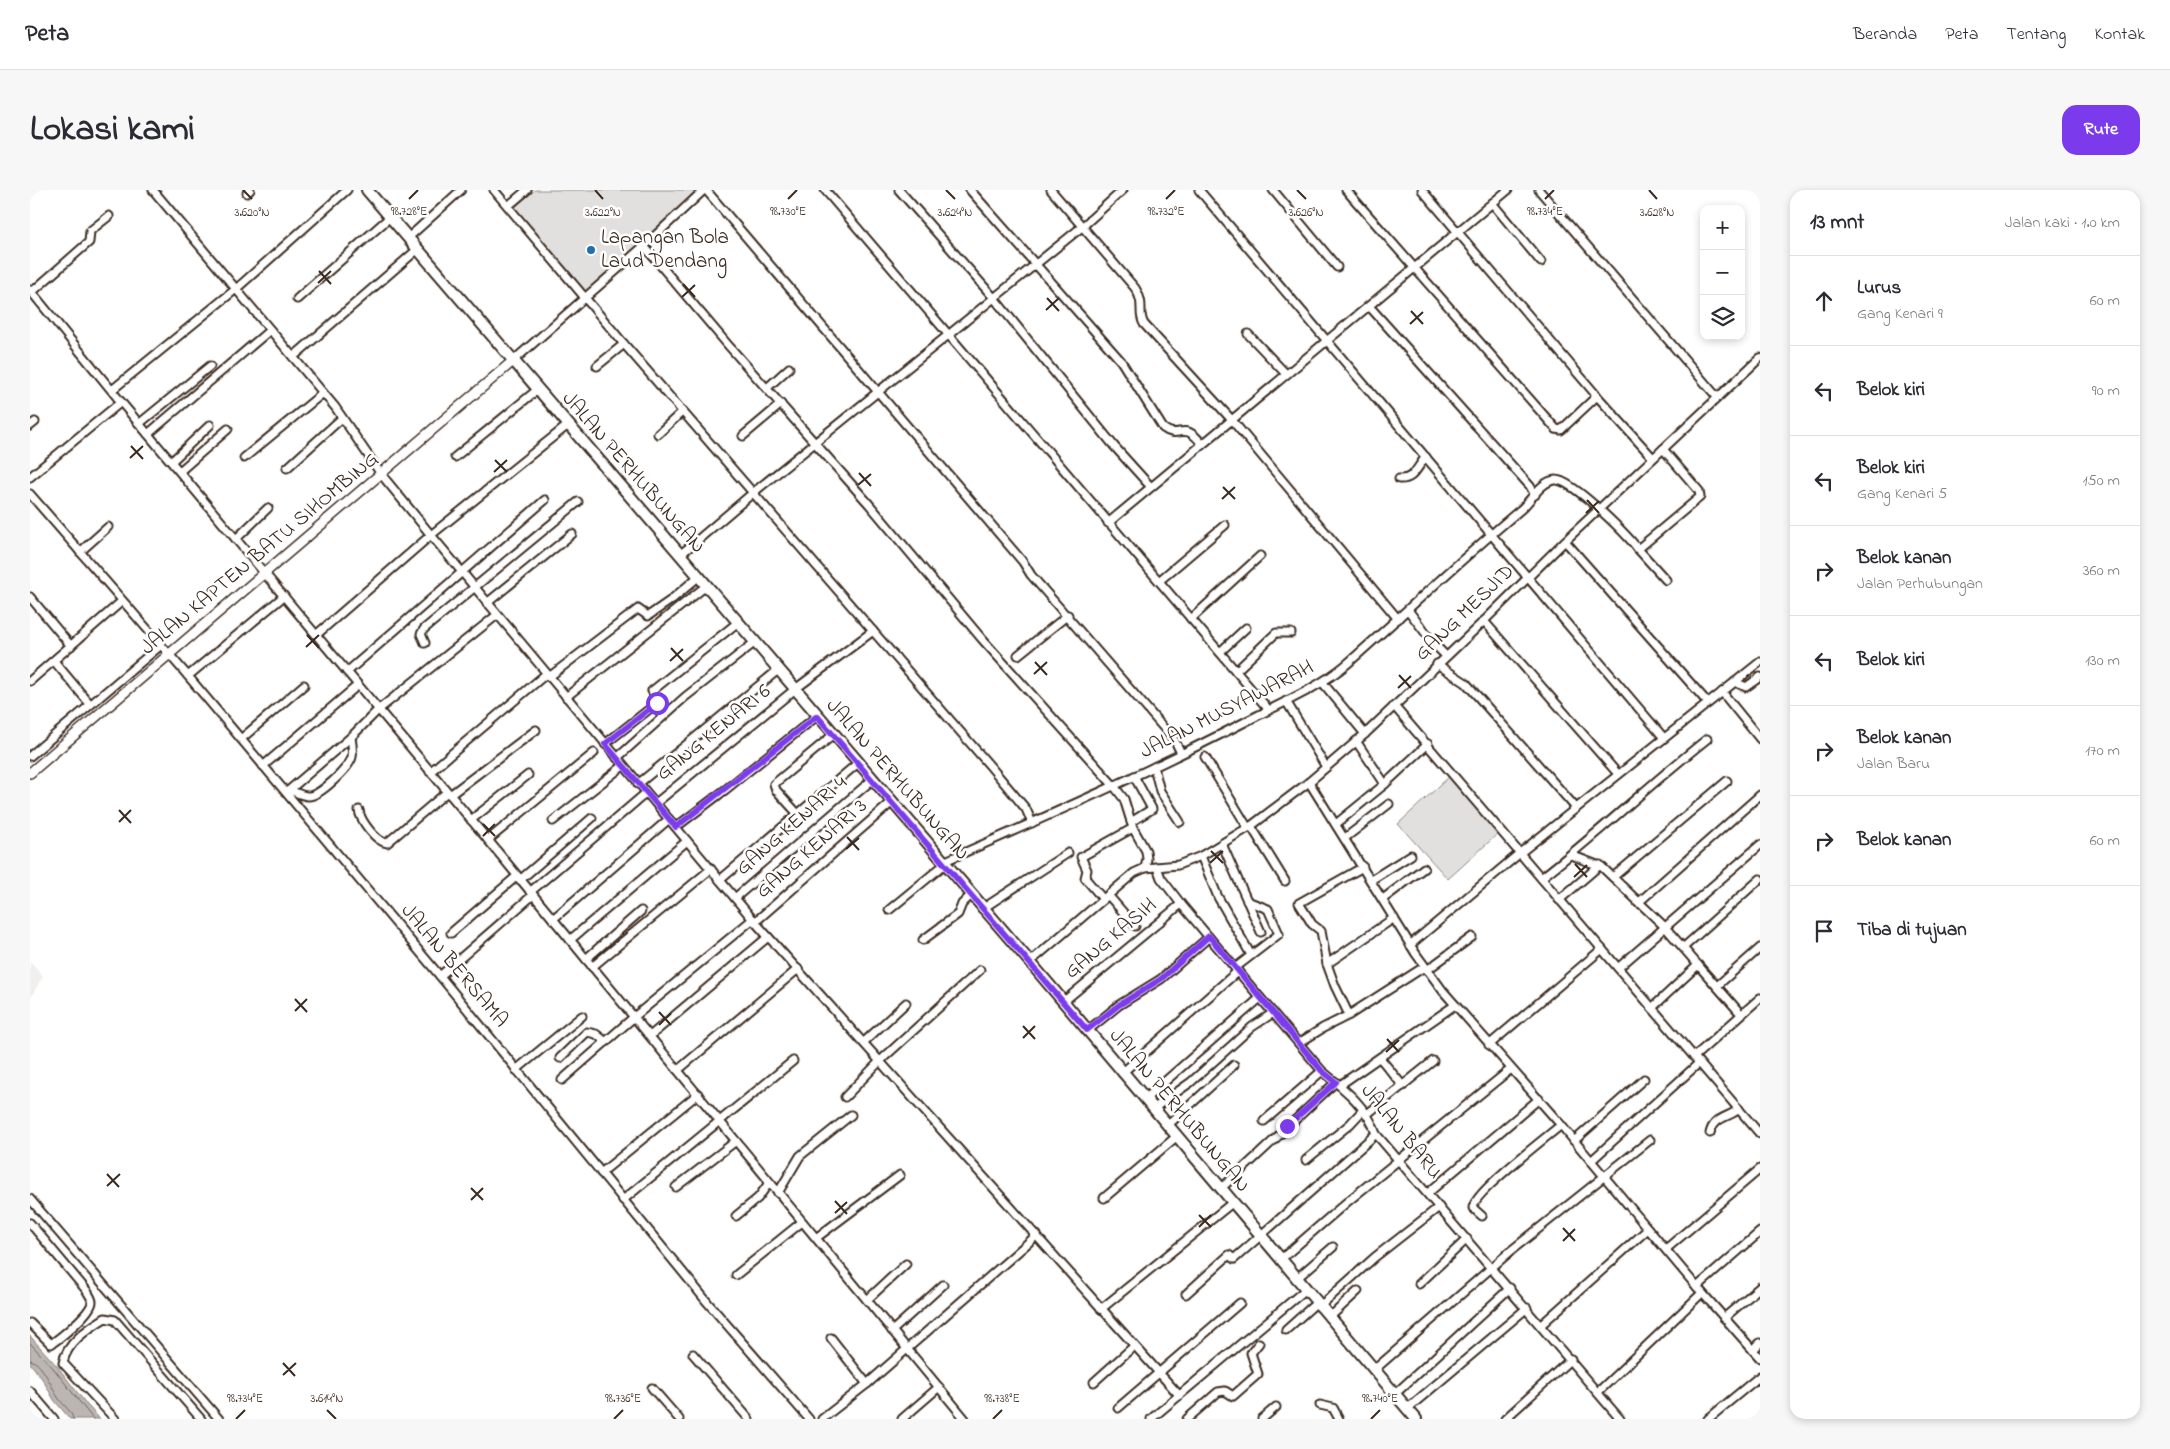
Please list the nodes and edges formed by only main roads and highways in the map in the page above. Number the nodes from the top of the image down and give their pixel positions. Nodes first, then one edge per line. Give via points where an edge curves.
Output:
1 (367, 190) edge
2 (1412, 1416) edge

1 - 2 main road, JALAN PERHUBUNGAN via 970,896 1030,962

